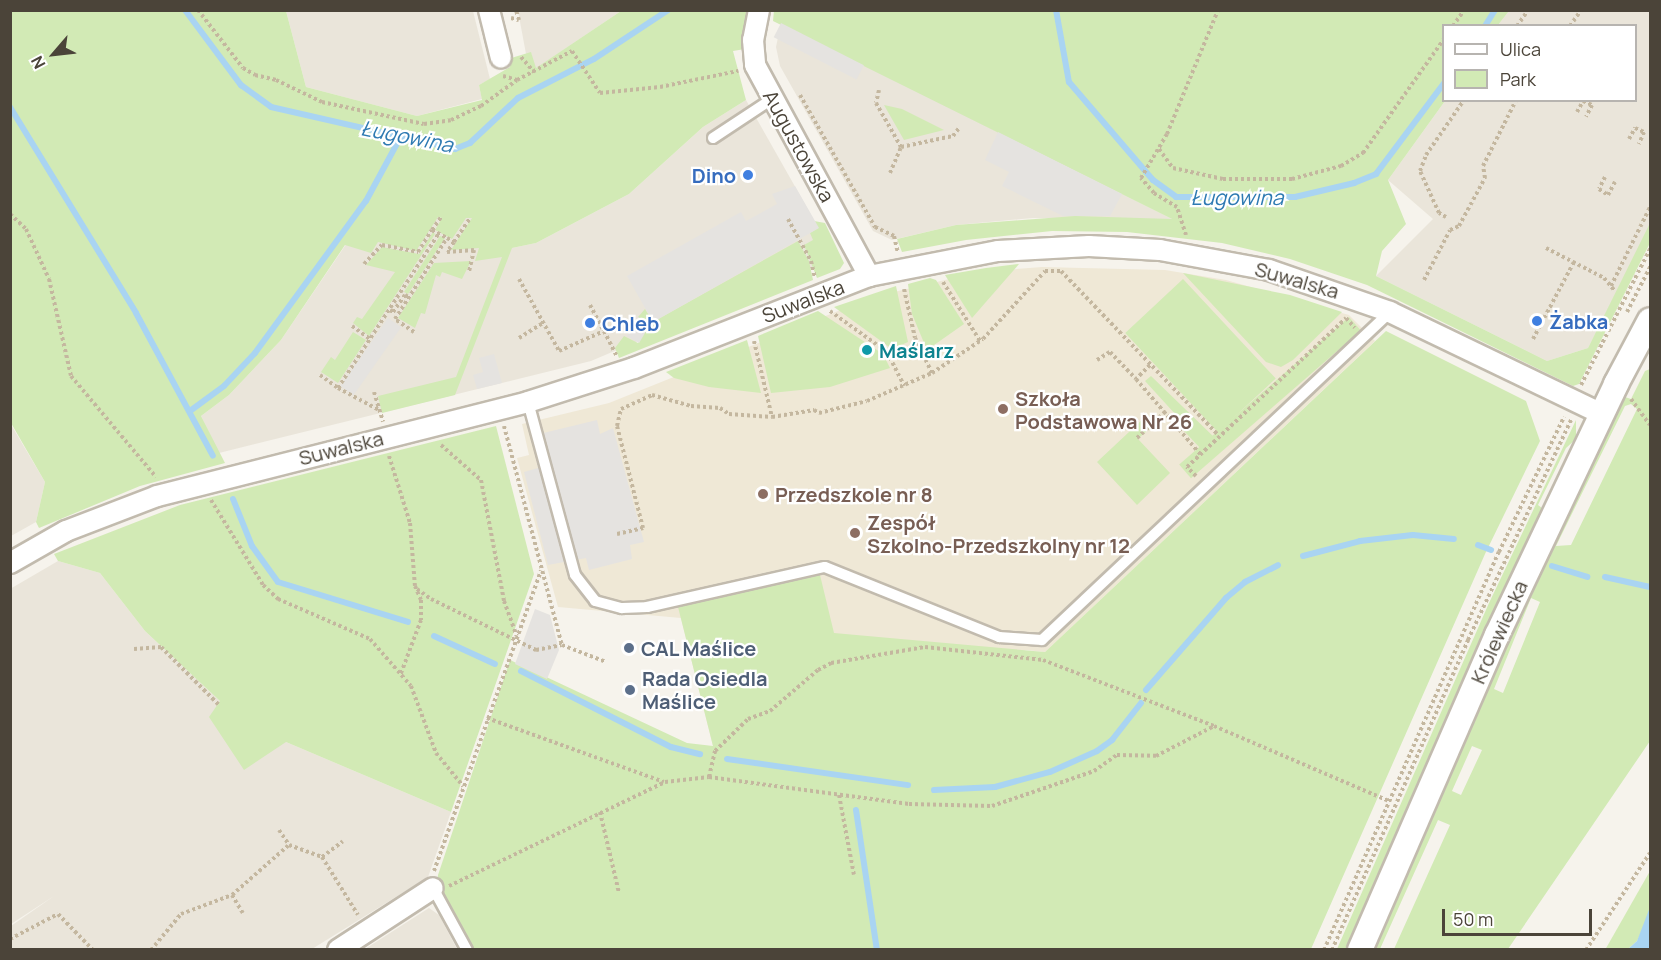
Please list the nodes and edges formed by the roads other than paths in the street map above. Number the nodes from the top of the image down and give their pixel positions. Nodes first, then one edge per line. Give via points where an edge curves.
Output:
1 (489, 10) edge
2 (759, 10) edge
3 (501, 58) dead end
4 (772, 99) junction
5 (713, 138) dead end
6 (869, 276) junction
7 (1390, 312) junction
8 (1650, 320) edge
9 (528, 402) junction
10 (1602, 414) junction
11 (10, 563) edge
12 (432, 882) joint
13 (338, 950) edge
14 (467, 950) edge
15 (1360, 950) edge

1 - 3 street
2 - 4 street, Augustowska via 753,40 755,65
4 - 5 lane
4 - 6 street, Augustowska
6 - 7 street, Suwalska via 899,263 1089,246 1185,254 1269,270
6 - 9 street, Suwalska via 634,368
7 - 9 lane via 1042,640 999,637 825,567 647,607 622,608 595,601 579,585
7 - 10 street, Suwalska
8 - 10 street, Królewiecka
9 - 11 street, Suwalska via 157,496 66,531
10 - 15 street, Królewiecka via 1497,634
12 - 13 street
12 - 14 lane

